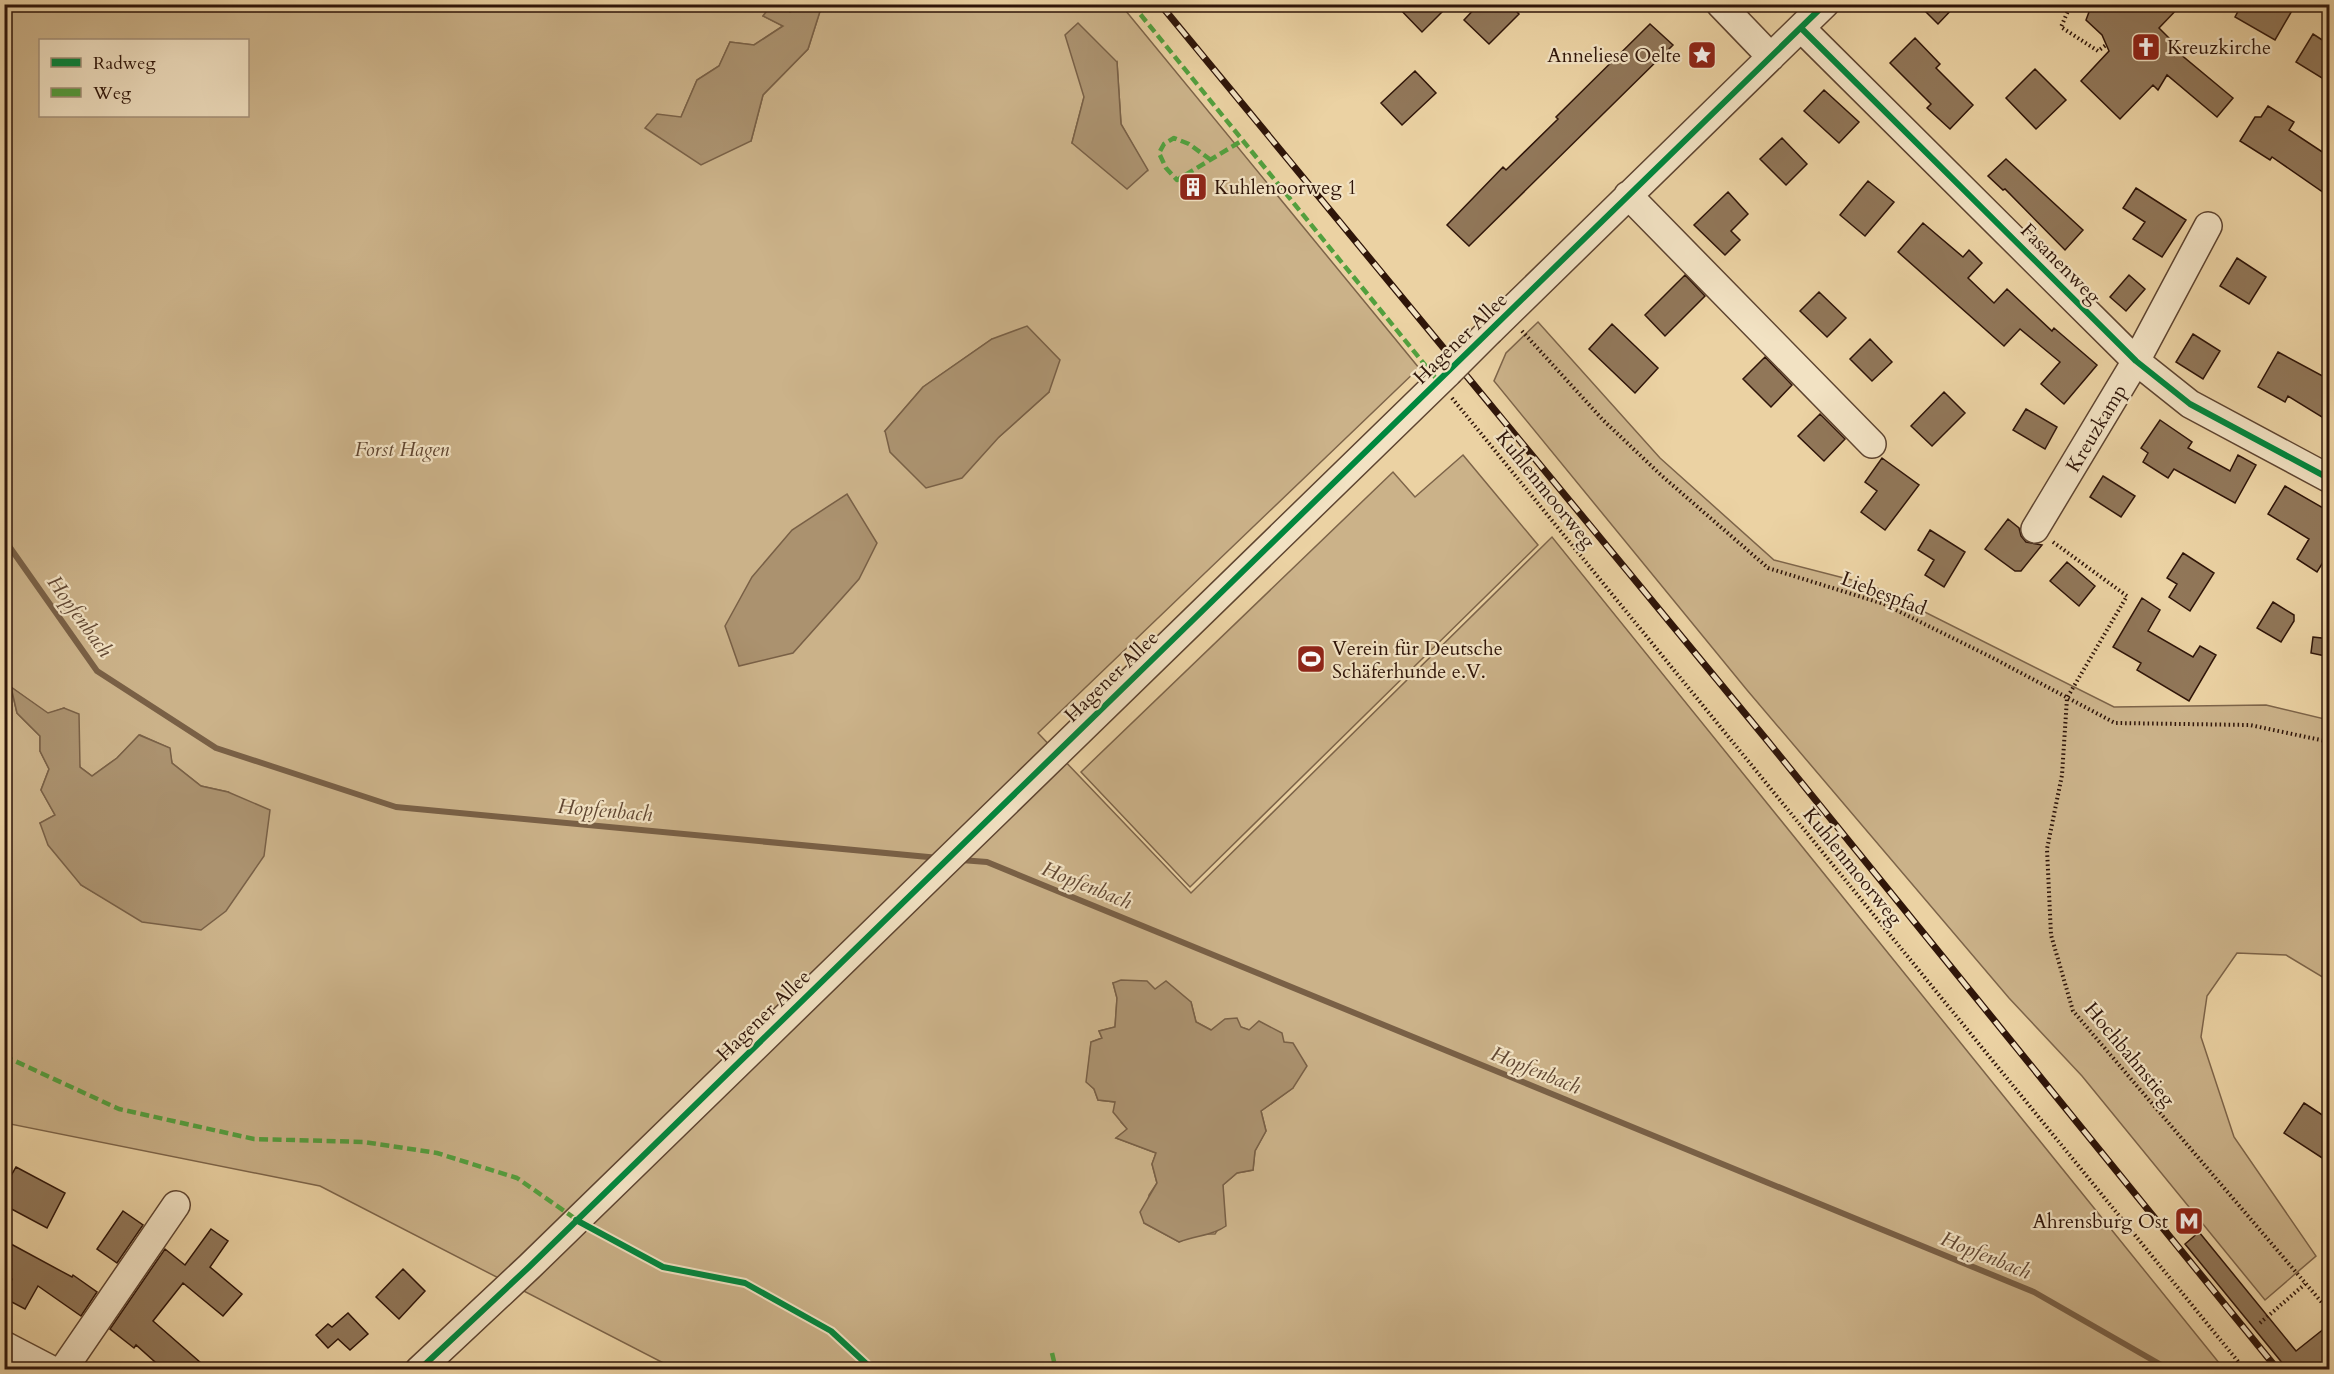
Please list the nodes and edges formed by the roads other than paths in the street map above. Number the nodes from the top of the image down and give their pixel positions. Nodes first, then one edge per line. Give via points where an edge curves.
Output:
1 (1720, 4) edge
2 (1825, 4) edge
3 (1801, 28) junction
4 (1771, 57) junction
5 (1633, 191) junction
6 (2208, 226) dead end
7 (2136, 361) junction
8 (1861, 408) dead end
9 (1872, 444) dead end
10 (2330, 479) edge
11 (2035, 529) road end
12 (176, 1205) dead end
13 (4, 1345) edge
14 (52, 1370) edge
15 (63, 1370) edge
16 (418, 1370) edge

1 - 4 street
2 - 3 street, Hagener Allee
3 - 4 street, Hagener Allee
3 - 7 street, Fasanenweg
4 - 5 street, Hagener Allee
5 - 8 street
5 - 9 street
5 - 16 street, Hagener Allee, bridge via 529,1267
6 - 7 street, Kreuzkamp
7 - 10 street, Fasanenweg via 2190,404
7 - 11 street, Kreuzkamp
12 - 15 street
13 - 14 street

